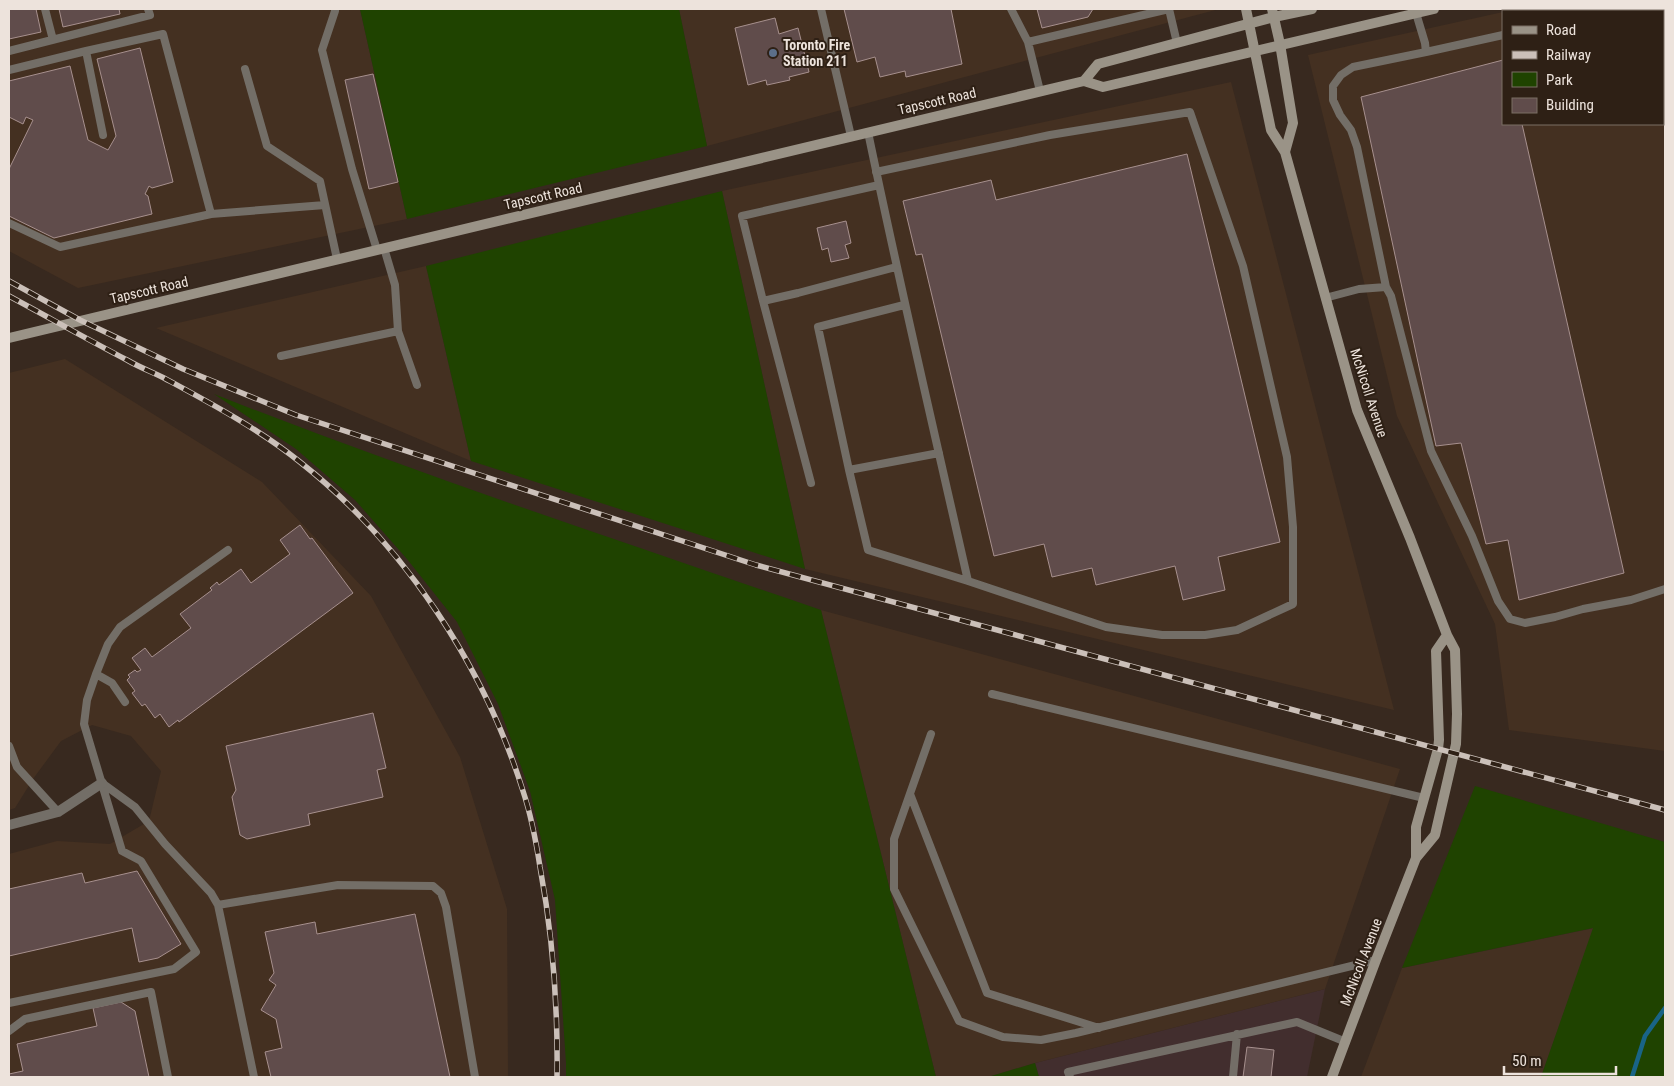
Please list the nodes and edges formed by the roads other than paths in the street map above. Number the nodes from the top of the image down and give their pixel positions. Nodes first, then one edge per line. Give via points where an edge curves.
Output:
1 (45, 9) edge
2 (148, 9) edge
3 (821, 9) edge
4 (1011, 9) edge
5 (1246, 9) edge
6 (1312, 9) edge
7 (1434, 9) edge
8 (335, 11) dead end
9 (1273, 13) edge
10 (1416, 13) junction
11 (1250, 23) junction
12 (1502, 35) edge
13 (53, 40) junction
14 (1028, 42) junction
15 (1177, 43) junction
16 (1280, 44) junction
17 (86, 51) junction
18 (1255, 51) junction
19 (9, 52) edge
20 (1426, 52) junction
21 (9, 70) edge
22 (245, 70) dead end
23 (1084, 81) junction
24 (1040, 91) junction
25 (868, 132) junction
26 (103, 135) dead end
27 (852, 136) junction
28 (1285, 152) junction
29 (876, 172) junction
30 (879, 185) junction
31 (325, 205) junction
32 (211, 214) junction
33 (9, 223) edge
34 (380, 249) junction
35 (336, 259) junction
36 (896, 267) junction
37 (1386, 287) junction
38 (1326, 298) junction
39 (763, 301) junction
40 (904, 305) junction
41 (398, 331) junction
42 (9, 338) edge
43 (282, 356) dead end
44 (417, 385) dead end
45 (939, 453) junction
46 (849, 470) junction
47 (811, 483) dead end
48 (228, 550) dead end
49 (968, 581) junction
50 (1665, 589) edge
51 (1447, 635) junction
52 (96, 674) junction
53 (992, 694) dead end
54 (125, 702) dead end
55 (931, 734) dead end
56 (9, 746) edge
57 (102, 783) junction
58 (910, 794) junction
59 (1424, 798) junction
60 (58, 812) junction
61 (9, 825) edge
62 (1416, 858) junction
63 (218, 905) junction
64 (1376, 960) junction
65 (9, 1003) edge
66 (1099, 1028) junction
67 (9, 1031) edge
68 (1237, 1034) junction
69 (1346, 1042) junction
70 (168, 1077) edge
71 (254, 1077) edge
72 (475, 1077) edge
73 (1070, 1077) edge
74 (1233, 1077) edge
75 (1332, 1077) edge

1 - 13 lane
2 - 13 lane via 150,15
3 - 27 lane
4 - 14 lane
5 - 11 street, McNicoll Avenue
6 - 9 street
7 - 10 street, Tapscott Road
8 - 34 lane via 322,50 352,168
9 - 11 street
9 - 16 street
10 - 16 street, Tapscott Road
10 - 20 lane
11 - 15 street
11 - 18 street, McNicoll Avenue
12 - 20 lane
13 - 19 lane
14 - 15 lane via 1169,9
14 - 24 lane
15 - 23 street via 1098,64
16 - 18 street, Tapscott Road
16 - 28 street via 1293,123
17 - 21 lane
17 - 26 lane
17 - 32 lane via 164,34
18 - 23 street, Tapscott Road via 1103,87
18 - 28 street, McNicoll Avenue via 1271,130
20 - 37 lane via 1353,67 1333,86 1333,100 1357,147
22 - 31 lane via 267,146 320,181
23 - 24 street, Tapscott Road
24 - 25 street, Tapscott Road
25 - 27 street, Tapscott Road
25 - 29 lane
27 - 34 street, Tapscott Road
28 - 38 street, McNicoll Avenue
29 - 30 lane
29 - 49 lane via 1041,137 1190,112 1243,266 1287,457 1293,527 1293,604 1237,630 1205,635 1162,635 1106,627
30 - 36 lane
30 - 39 lane via 742,216
31 - 32 lane
31 - 35 lane
32 - 33 lane via 60,248
34 - 35 street, Tapscott Road
34 - 41 lane via 394,285
35 - 42 street, Tapscott Road
36 - 39 lane
36 - 40 lane
37 - 38 lane via 1359,289
37 - 50 lane via 1431,452 1472,536 1498,601 1510,619 1532,622
38 - 51 street, McNicoll Avenue via 1357,410
39 - 47 lane
40 - 45 lane
40 - 46 lane via 818,327
41 - 43 lane
41 - 44 lane
45 - 46 lane
45 - 49 lane
46 - 49 lane via 868,550
48 - 52 lane via 120,627 108,644
51 - 59 street, McNicoll Avenue via 1436,651 1439,740
51 - 62 street, McNicoll Avenue via 1455,650 1457,714 1454,754 1435,835
52 - 54 lane via 112,683
52 - 57 lane via 87,700 84,724
53 - 59 lane
55 - 58 lane
56 - 60 lane via 17,767
57 - 60 street
57 - 63 lane via 135,806
57 - 65 lane via 122,851 141,861 196,952 174,969
58 - 66 lane via 987,993
58 - 66 lane via 894,839 894,889 959,1021 1003,1037 1041,1040
59 - 62 street, McNicoll Avenue via 1416,827
60 - 61 street
62 - 64 street, McNicoll Avenue
63 - 71 lane
63 - 72 lane via 338,885 433,886 441,893 446,907
64 - 66 lane
64 - 69 street, McNicoll Avenue
67 - 70 lane via 25,1019 151,992
68 - 69 lane via 1296,1022
68 - 73 lane via 1068,1072
68 - 74 lane
69 - 75 street, McNicoll Avenue

